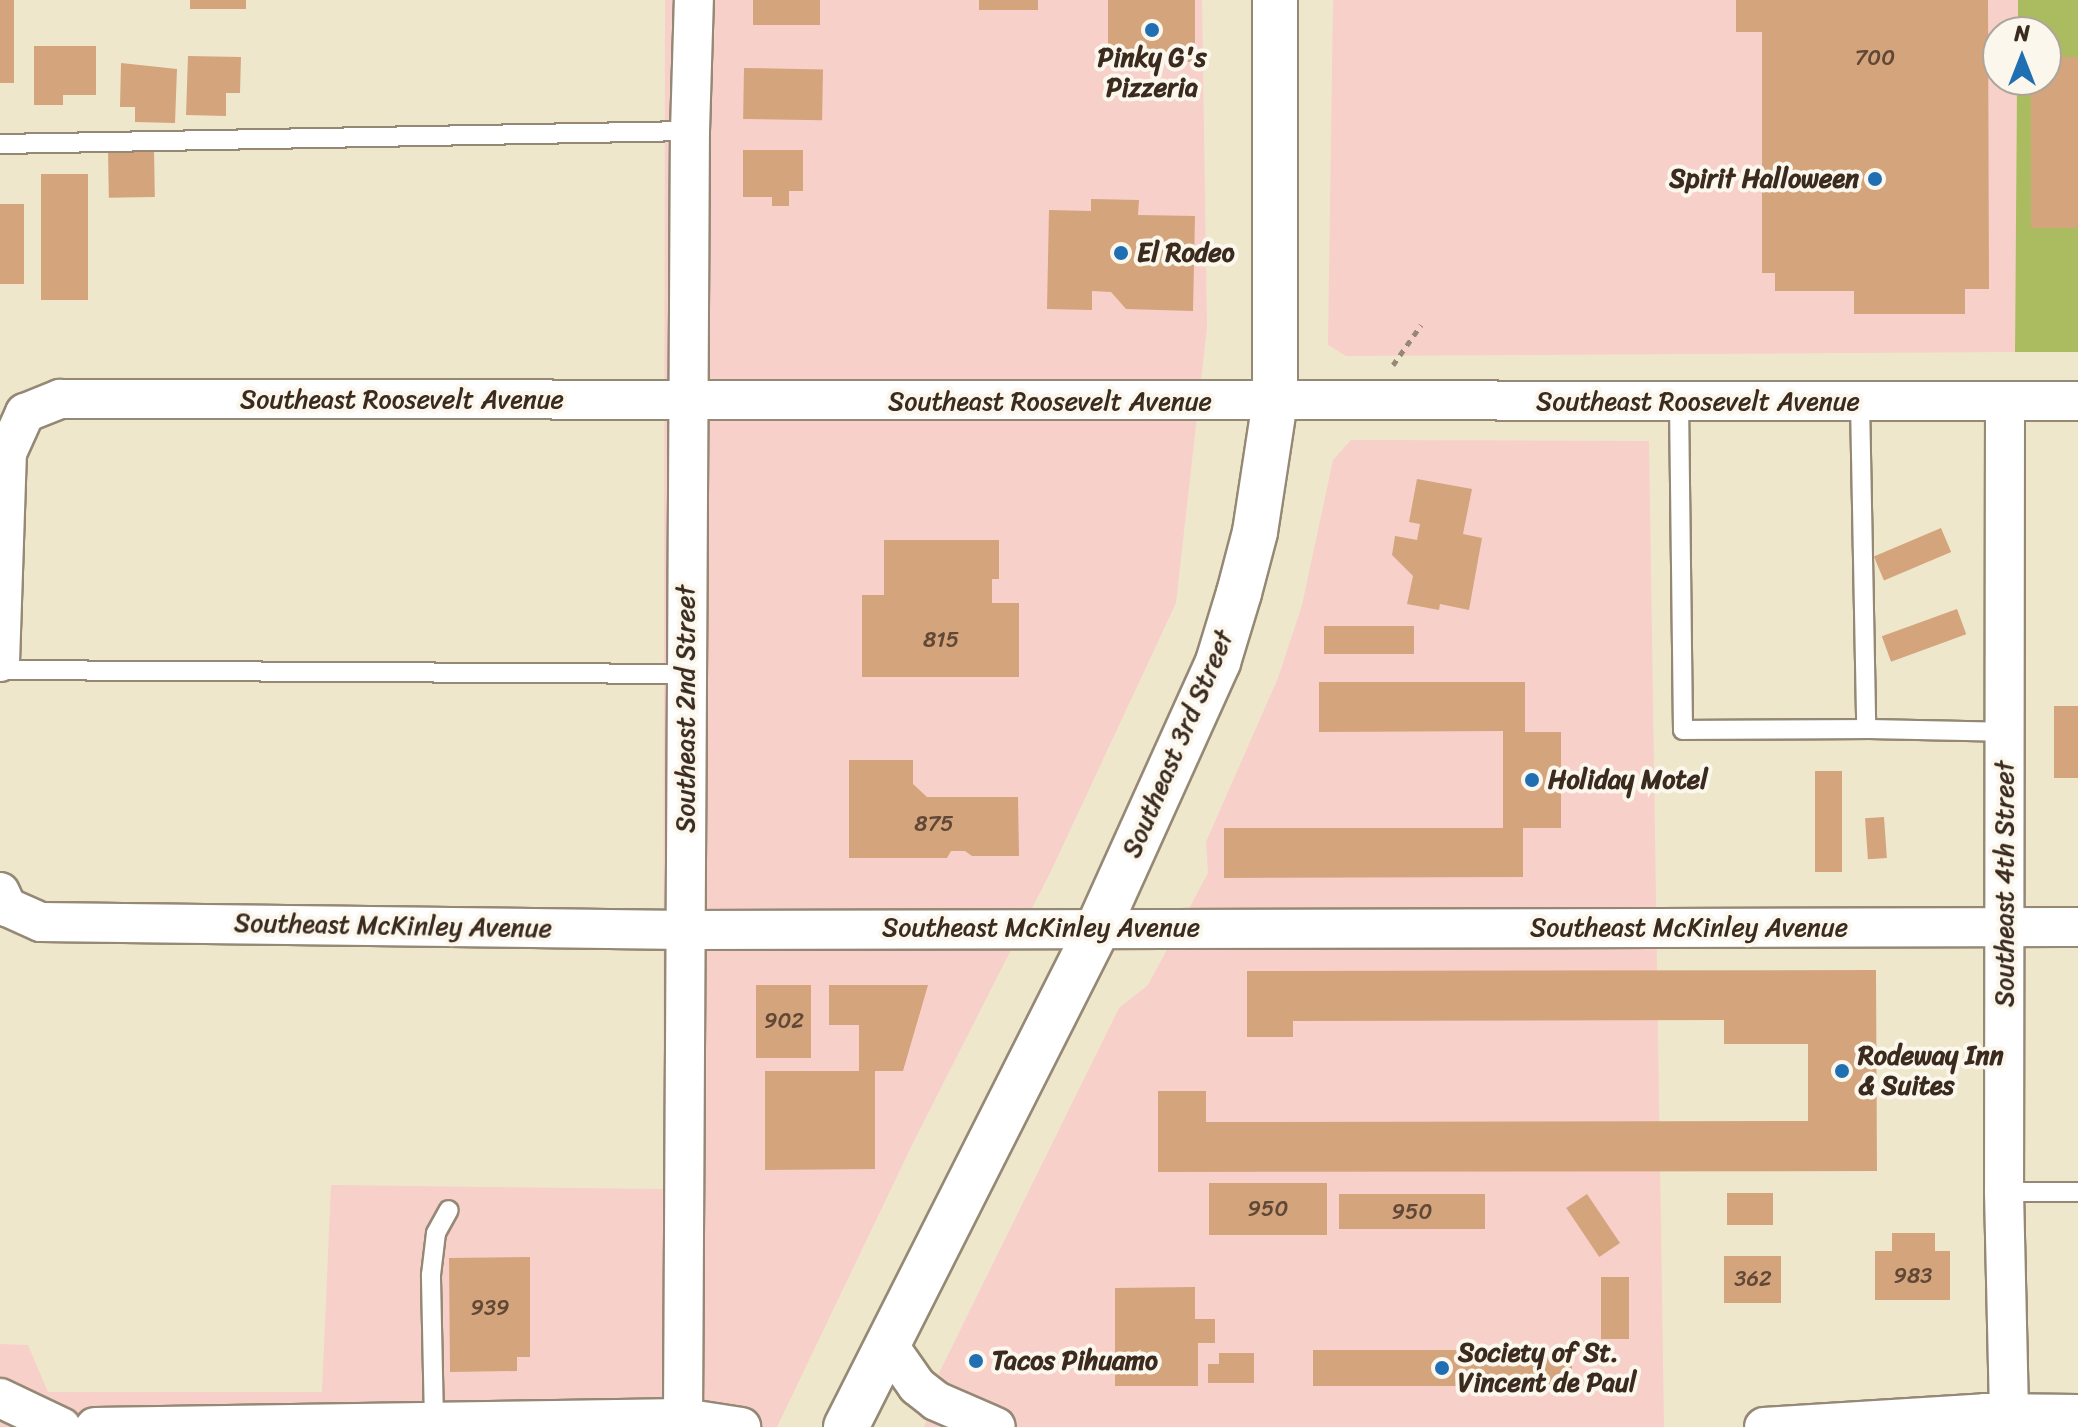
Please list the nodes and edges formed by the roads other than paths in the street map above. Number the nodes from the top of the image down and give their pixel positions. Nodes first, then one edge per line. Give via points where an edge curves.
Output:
1 (694, 0) edge
2 (1275, 0) edge
3 (690, 131) junction
4 (0, 144) edge
5 (689, 401) junction
6 (2078, 401) edge
7 (1275, 402) junction
8 (1679, 402) junction
9 (1860, 402) junction
10 (2005, 402) junction
11 (0, 662) edge
12 (0, 670) edge
13 (687, 674) junction
14 (1866, 729) junction
15 (2005, 732) junction
16 (3, 900) edge
17 (2078, 927) edge
18 (1098, 928) junction
19 (2006, 928) junction
20 (685, 930) junction
21 (2004, 1192) junction
22 (2078, 1192) edge
23 (449, 1210) dead end
24 (887, 1343) junction
25 (0, 1398) edge
26 (2078, 1414) edge
27 (683, 1418) junction
28 (1993, 1418) edge
29 (434, 1422) junction
30 (61, 1427) edge
31 (95, 1427) edge
32 (741, 1427) edge
33 (846, 1427) edge
34 (996, 1427) edge
35 (1764, 1427) edge

1 - 3 street, Southeast 2nd Street
2 - 7 main road, Southeast 3rd Street
3 - 4 lane
3 - 5 street, Southeast 2nd Street
5 - 7 street, Southeast Roosevelt Avenue
5 - 11 street, Southeast Roosevelt Avenue via 60,399 25,413 7,453
5 - 13 street, Southeast 2nd Street
6 - 10 street, Southeast Roosevelt Avenue
7 - 8 street, Southeast Roosevelt Avenue
7 - 18 main road, Southeast 3rd Street via 1255,532 1218,662
8 - 9 street, Southeast Roosevelt Avenue
8 - 14 lane via 1683,730
9 - 10 street, Southeast Roosevelt Avenue
9 - 14 lane
10 - 15 street, Southeast 4th Street
12 - 13 lane
13 - 20 street, Southeast 2nd Street
14 - 15 lane
15 - 19 street, Southeast 4th Street
16 - 20 street, Southeast McKinley Avenue via 41,922
17 - 19 street, Southeast McKinley Avenue
18 - 19 street, Southeast McKinley Avenue
18 - 20 street, Southeast McKinley Avenue
18 - 24 main road, Southeast 3rd Street
19 - 21 street, Southeast 4th Street
20 - 27 street, Southeast 2nd Street
21 - 22 lane
21 - 28 street, Southeast 4th Street
23 - 29 lane via 436,1233 431,1275
24 - 33 main road, Southeast 3rd Street
24 - 34 street via 917,1386 936,1401
25 - 30 street
26 - 28 street
27 - 29 street
27 - 32 street
28 - 35 street
29 - 31 street

